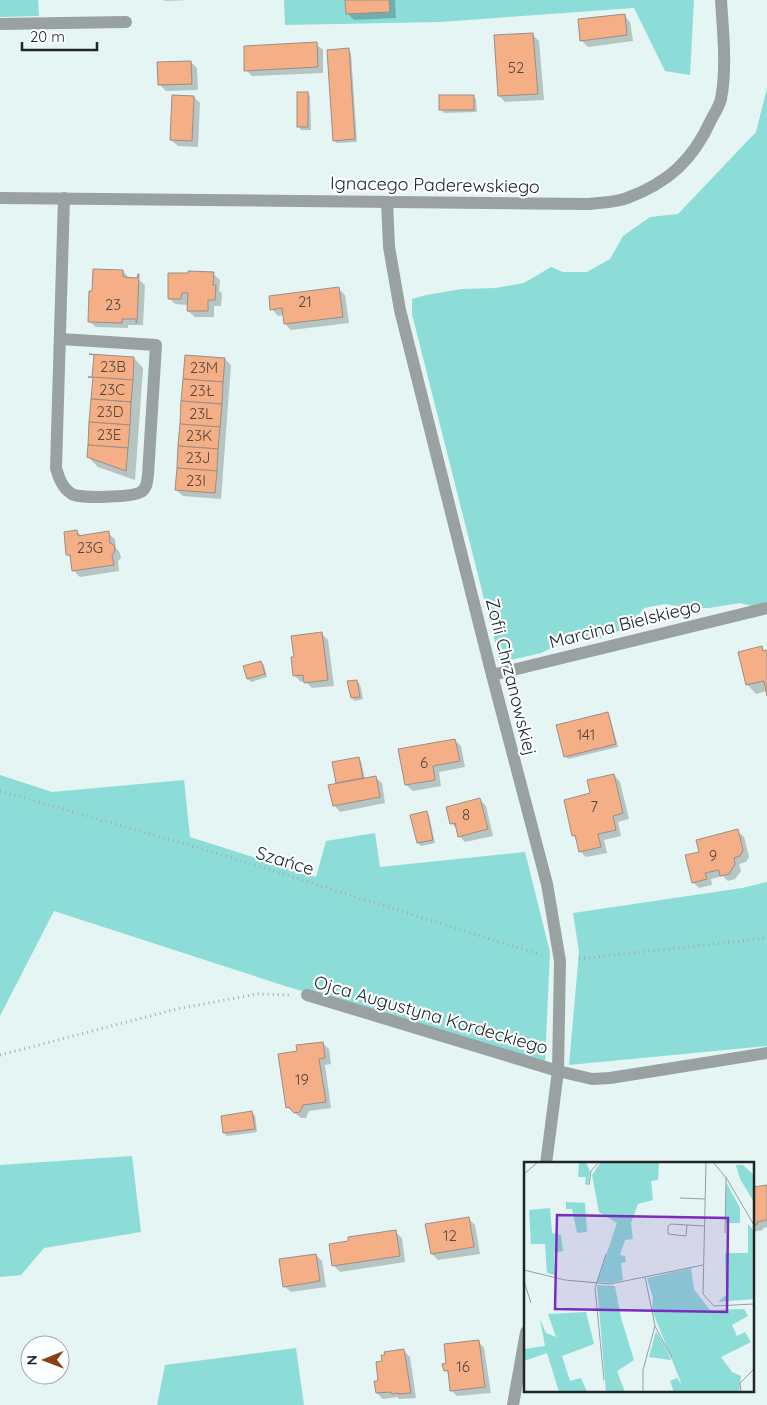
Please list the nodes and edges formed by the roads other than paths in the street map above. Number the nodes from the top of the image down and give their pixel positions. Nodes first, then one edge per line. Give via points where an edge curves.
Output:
1 (721, 0) edge
2 (126, 22) dead end
3 (0, 24) edge
4 (0, 198) edge
5 (64, 198) junction
6 (387, 202) junction
7 (61, 340) junction
8 (767, 608) edge
9 (492, 675) junction
10 (308, 995) road end
11 (767, 1053) edge
12 (558, 1071) junction
13 (546, 1162) edge
14 (524, 1343) edge
15 (513, 1405) edge

1 - 6 street, Ignacego Paderewskiego via 724,72 720,101 689,159 651,188 625,199 589,204
2 - 3 street
4 - 5 street, Ignacego Paderewskiego
5 - 6 street, Ignacego Paderewskiego
5 - 7 street
6 - 9 street, Zofii Chrzanowskiej via 389,247 400,310
7 - 7 street via 56,468 61,484 72,495 132,495 141,492 148,480 156,344
8 - 9 street, Marcina Bielskiego
9 - 12 street, Zofii Chrzanowskiej via 547,884 560,961
10 - 12 street, Ojca Augustyna Kordeckiego
11 - 12 street, Ojca Augustyna Kordeckiego via 610,1078 592,1079
12 - 13 street, Zofii Chrzanowskiej
14 - 15 street

